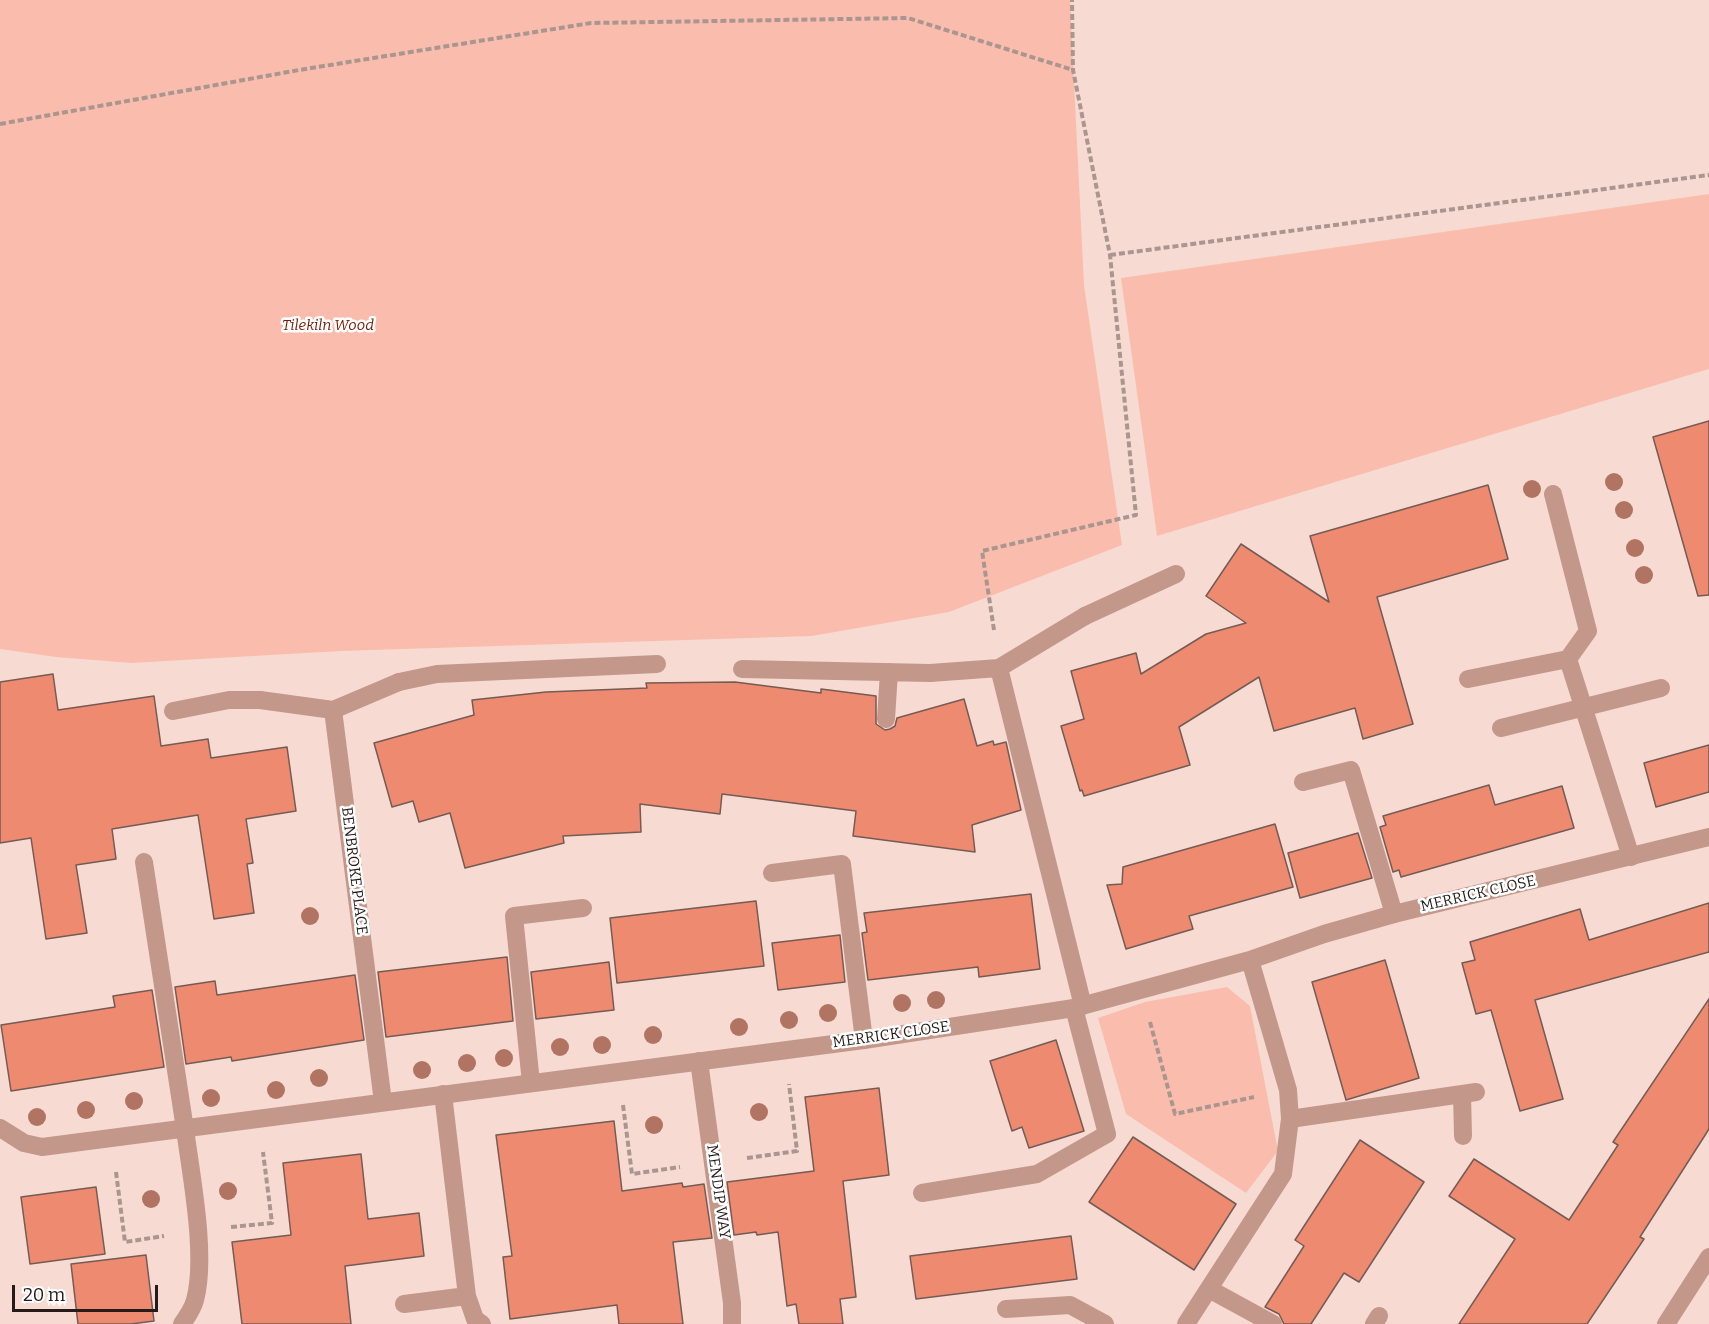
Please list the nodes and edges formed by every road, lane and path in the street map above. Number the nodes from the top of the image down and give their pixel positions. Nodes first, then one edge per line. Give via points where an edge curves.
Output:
1 (1072, 0) edge
2 (1073, 70) junction
3 (0, 124) edge
4 (1709, 175) edge
5 (1110, 255) junction
6 (1553, 494) dead end
7 (1176, 574) dead end
8 (1568, 659) junction
9 (657, 664) dead end
10 (999, 668) junction
11 (742, 669) dead end
12 (889, 672) junction
13 (1468, 679) dead end
14 (1661, 688) dead end
15 (1584, 707) junction
16 (333, 710) junction
17 (173, 711) dead end
18 (885, 719) dead end
19 (1501, 728) dead end
20 (1303, 782) dead end
21 (1709, 837) edge
22 (1630, 857) junction
23 (144, 862) dead end
24 (772, 873) dead end
25 (583, 908) dead end
26 (1395, 914) junction
27 (1250, 960) junction
28 (1141, 990) junction
29 (1078, 1007) junction
30 (864, 1040) junction
31 (699, 1061) junction
32 (531, 1083) junction
33 (1288, 1090) junction
34 (443, 1094) junction
35 (383, 1102) junction
36 (1290, 1119) junction
37 (0, 1128) edge
38 (185, 1129) junction
39 (1463, 1136) dead end
40 (922, 1193) dead end
41 (1709, 1257) edge
42 (1209, 1289) junction
43 (467, 1296) junction
44 (404, 1304) dead end
45 (1006, 1309) dead end
46 (182, 1324) edge
47 (482, 1324) edge
48 (732, 1324) edge
49 (1105, 1324) edge
50 (1186, 1324) edge
51 (1273, 1324) edge
52 (1666, 1324) edge

1 - 2 path
2 - 3 path via 908,18 591,23
2 - 5 path
4 - 5 path
5 - 10 path via 1136,515 982,551
6 - 8 street via 1588,631
7 - 10 street via 1085,616
8 - 13 street
8 - 15 street
9 - 16 street via 437,674 399,682
10 - 12 street
10 - 29 street
11 - 12 street
12 - 18 street
14 - 15 street
15 - 19 street
15 - 22 street
16 - 17 street via 229,700
16 - 35 street, BENBROKE PLACE
20 - 26 street via 1351,770
21 - 22 street, MERRICK CLOSE
22 - 26 street, MERRICK CLOSE
23 - 38 street
24 - 30 street via 842,864
25 - 32 street via 514,916
26 - 27 street, MERRICK CLOSE
27 - 28 street, MERRICK CLOSE
27 - 33 street
28 - 29 street, MERRICK CLOSE
28 - 33 path via 1175,1114
29 - 30 street, MERRICK CLOSE
29 - 40 street via 1107,1134 1037,1174
30 - 31 street, MERRICK CLOSE
31 - 32 street
31 - 48 street, MENDIP WAY
32 - 34 street
33 - 36 street
34 - 35 street
34 - 43 street
35 - 38 street
36 - 39 street via 1469,1093
36 - 42 street via 1283,1174
37 - 38 street via 24,1143 42,1147
38 - 46 street via 198,1231 199,1274 195,1300
41 - 52 street
42 - 50 street
42 - 51 street
43 - 44 street
43 - 47 street via 475,1319
45 - 49 street via 1070,1305

